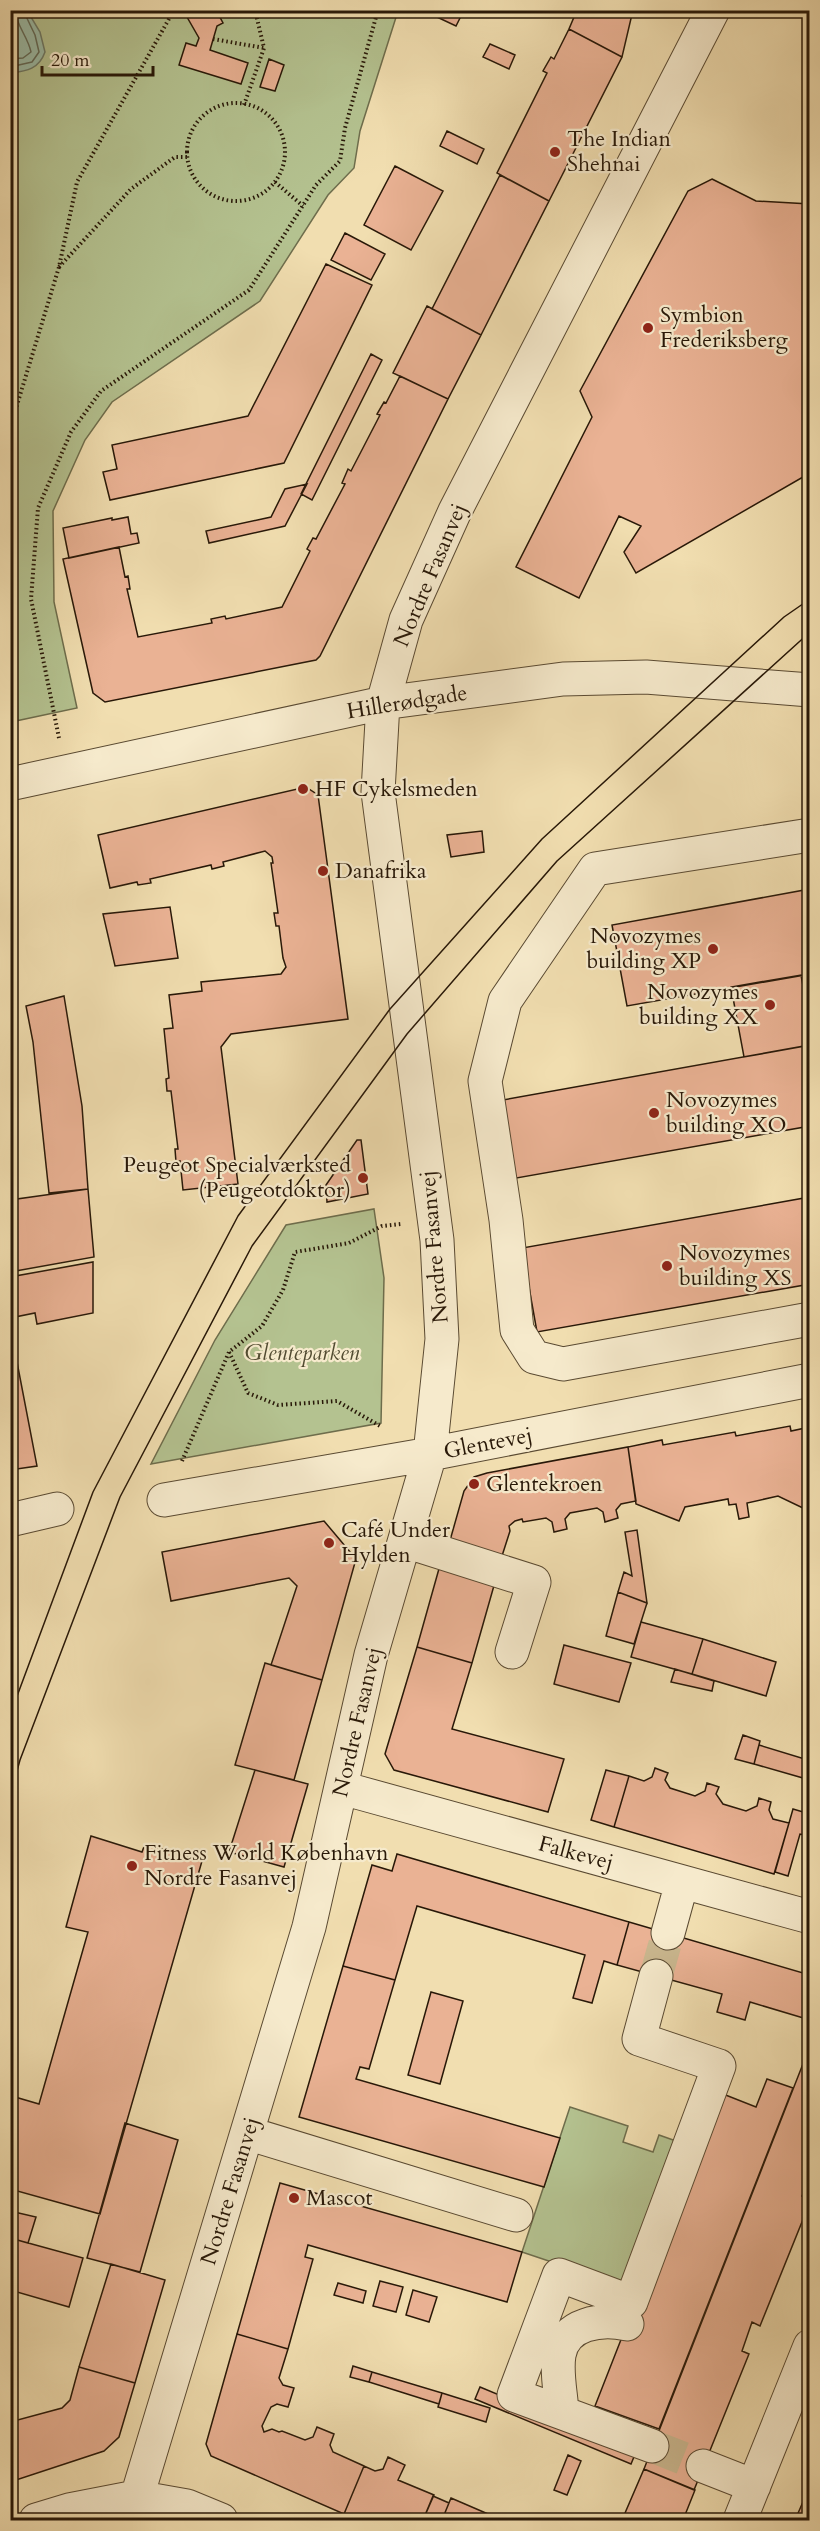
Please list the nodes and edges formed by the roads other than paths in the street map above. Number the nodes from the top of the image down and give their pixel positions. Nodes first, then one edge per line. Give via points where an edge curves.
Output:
1 (713, 10) edge
2 (810, 690) edge
3 (383, 704) junction
4 (10, 784) edge
5 (810, 835) edge
6 (810, 1319) edge
7 (810, 1380) edge
8 (430, 1454) junction
9 (164, 1500) road end
10 (57, 1509) dead end
11 (10, 1520) edge
12 (405, 1541) junction
13 (512, 1652) dead end
14 (342, 1788) junction
15 (682, 1882) junction
16 (810, 1917) edge
17 (668, 1933) tunnel mouth
18 (656, 1976) tunnel mouth
19 (247, 2133) junction
20 (516, 2215) dead end
21 (627, 2324) dead end
22 (810, 2346) edge
23 (562, 2412) junction
24 (652, 2446) tunnel mouth
25 (704, 2466) tunnel mouth
26 (754, 2486) junction
27 (133, 2509) edge
28 (36, 2520) edge
29 (221, 2520) edge
30 (740, 2520) edge

1 - 3 street, Nordre Fasanvej via 455,511 406,620
2 - 3 street, Hillerødgade via 646,677 563,679
3 - 4 street, Hillerødgade
3 - 8 street, Nordre Fasanvej via 378,792 435,1220 441,1339
5 - 6 street via 595,869 505,1001 485,1081 506,1220 517,1330 534,1357 563,1364
7 - 8 street, Glentevej
8 - 9 street, Glentevej
8 - 12 street, Nordre Fasanvej
10 - 11 street
12 - 13 street via 534,1582
12 - 14 street, Nordre Fasanvej via 371,1655
14 - 15 street, Falkevej
14 - 19 street, Nordre Fasanvej via 309,1927
15 - 16 street, Falkevej
15 - 17 street
18 - 23 street via 639,2039 719,2066 630,2302 559,2275 514,2395
19 - 20 street
19 - 27 street, Nordre Fasanvej
21 - 23 street via 610,2320 590,2323 569,2334 559,2354
22 - 26 street
23 - 24 street
25 - 26 street
26 - 30 street
27 - 28 street via 69,2510
27 - 29 street via 187,2506

